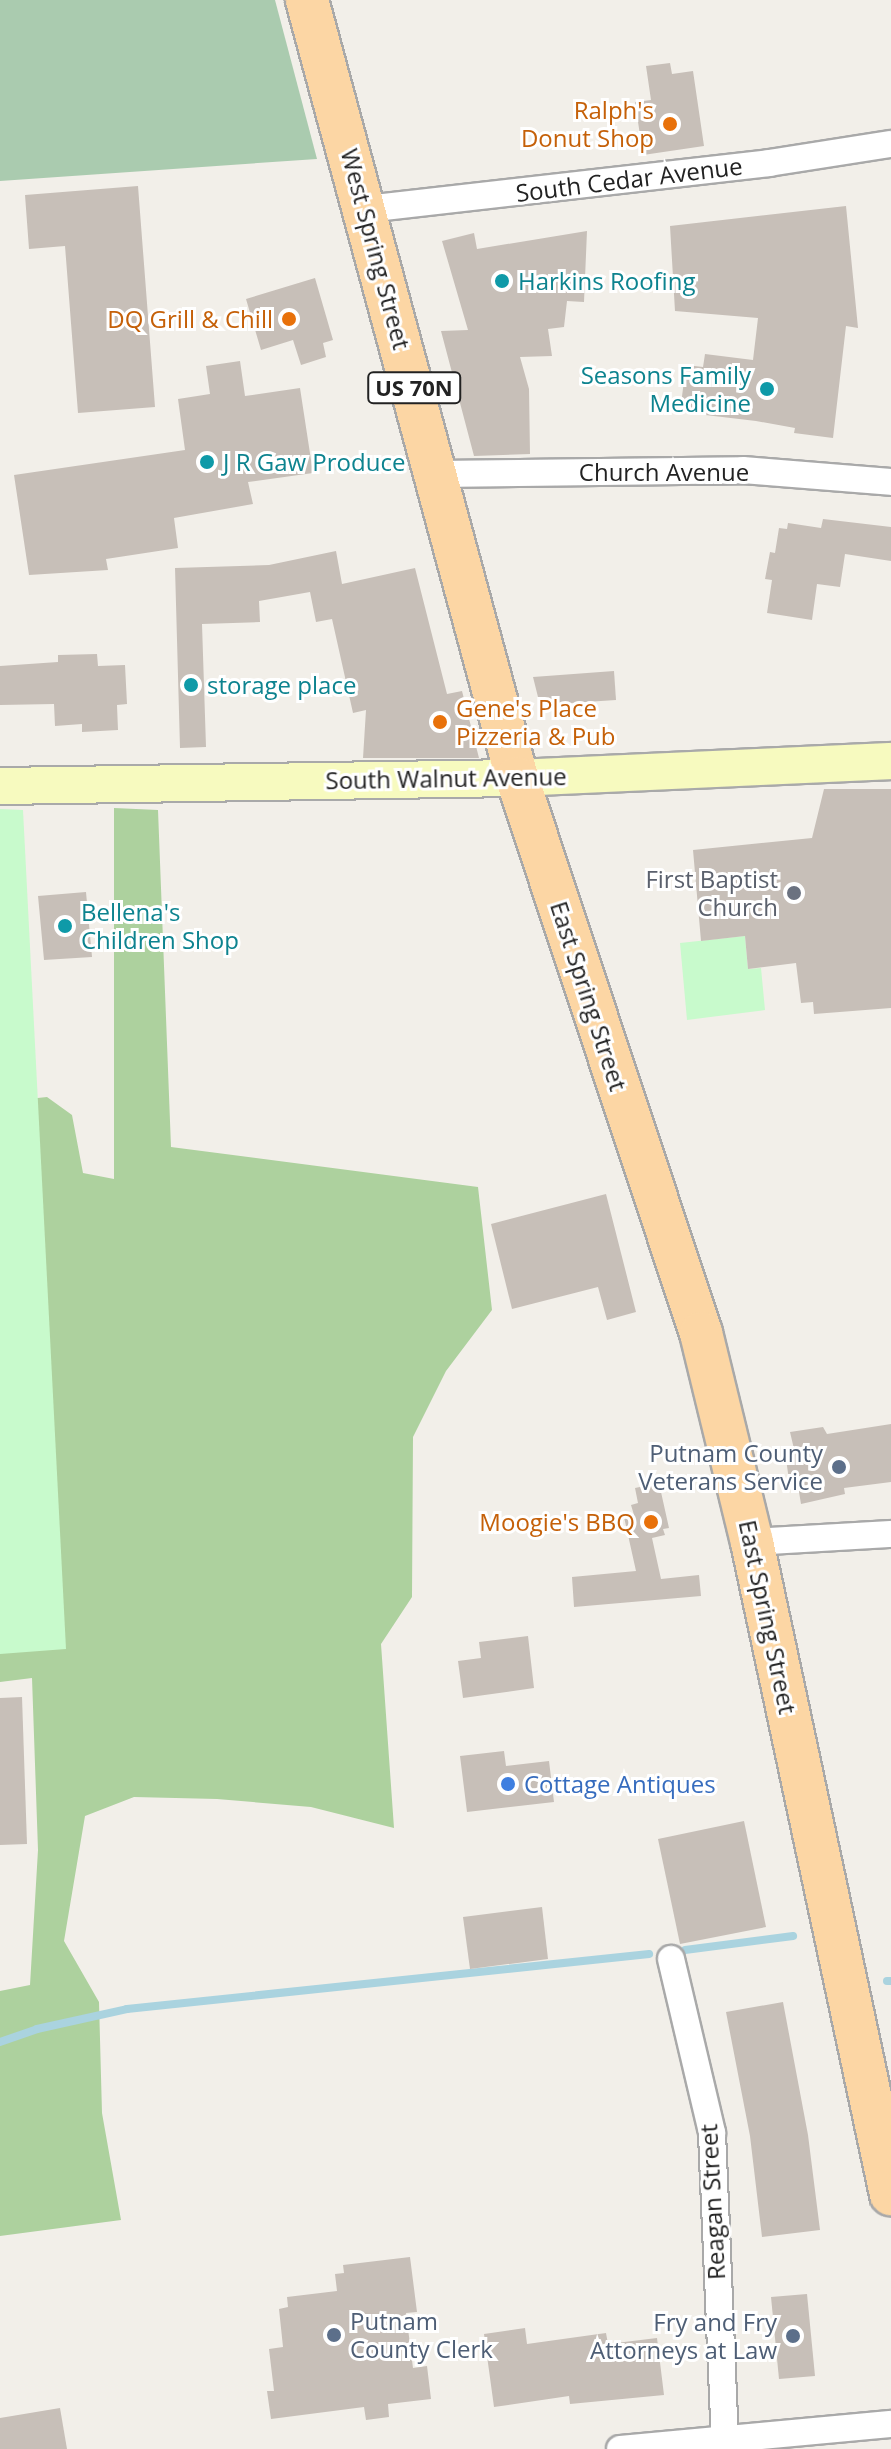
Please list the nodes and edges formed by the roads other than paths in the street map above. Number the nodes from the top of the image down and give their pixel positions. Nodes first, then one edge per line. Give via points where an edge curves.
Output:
1 (307, 0) edge
2 (891, 144) edge
3 (366, 209) junction
4 (437, 474) junction
5 (891, 482) edge
6 (891, 761) edge
7 (517, 778) junction
8 (0, 786) edge
9 (891, 1534) edge
10 (752, 1542) junction
11 (671, 1959) dead end
12 (891, 2194) edge
13 (891, 2424) edge
14 (725, 2444) edge
15 (620, 2449) edge

1 - 3 main road, West Spring Street / US 70N
2 - 3 street, South Cedar Avenue
3 - 4 main road, West Spring Street / US 70N
4 - 5 street, Church Avenue via 743,470
4 - 7 main road, West Spring Street / US 70N
6 - 7 street, South Walnut Avenue
7 - 8 street, South Walnut Avenue
7 - 10 main road, East Spring Street / US 70N via 675,1245
9 - 10 street
10 - 12 main road, East Spring Street / US 70N
11 - 14 street, Reagan Street via 712,2133
13 - 14 street
14 - 15 street

